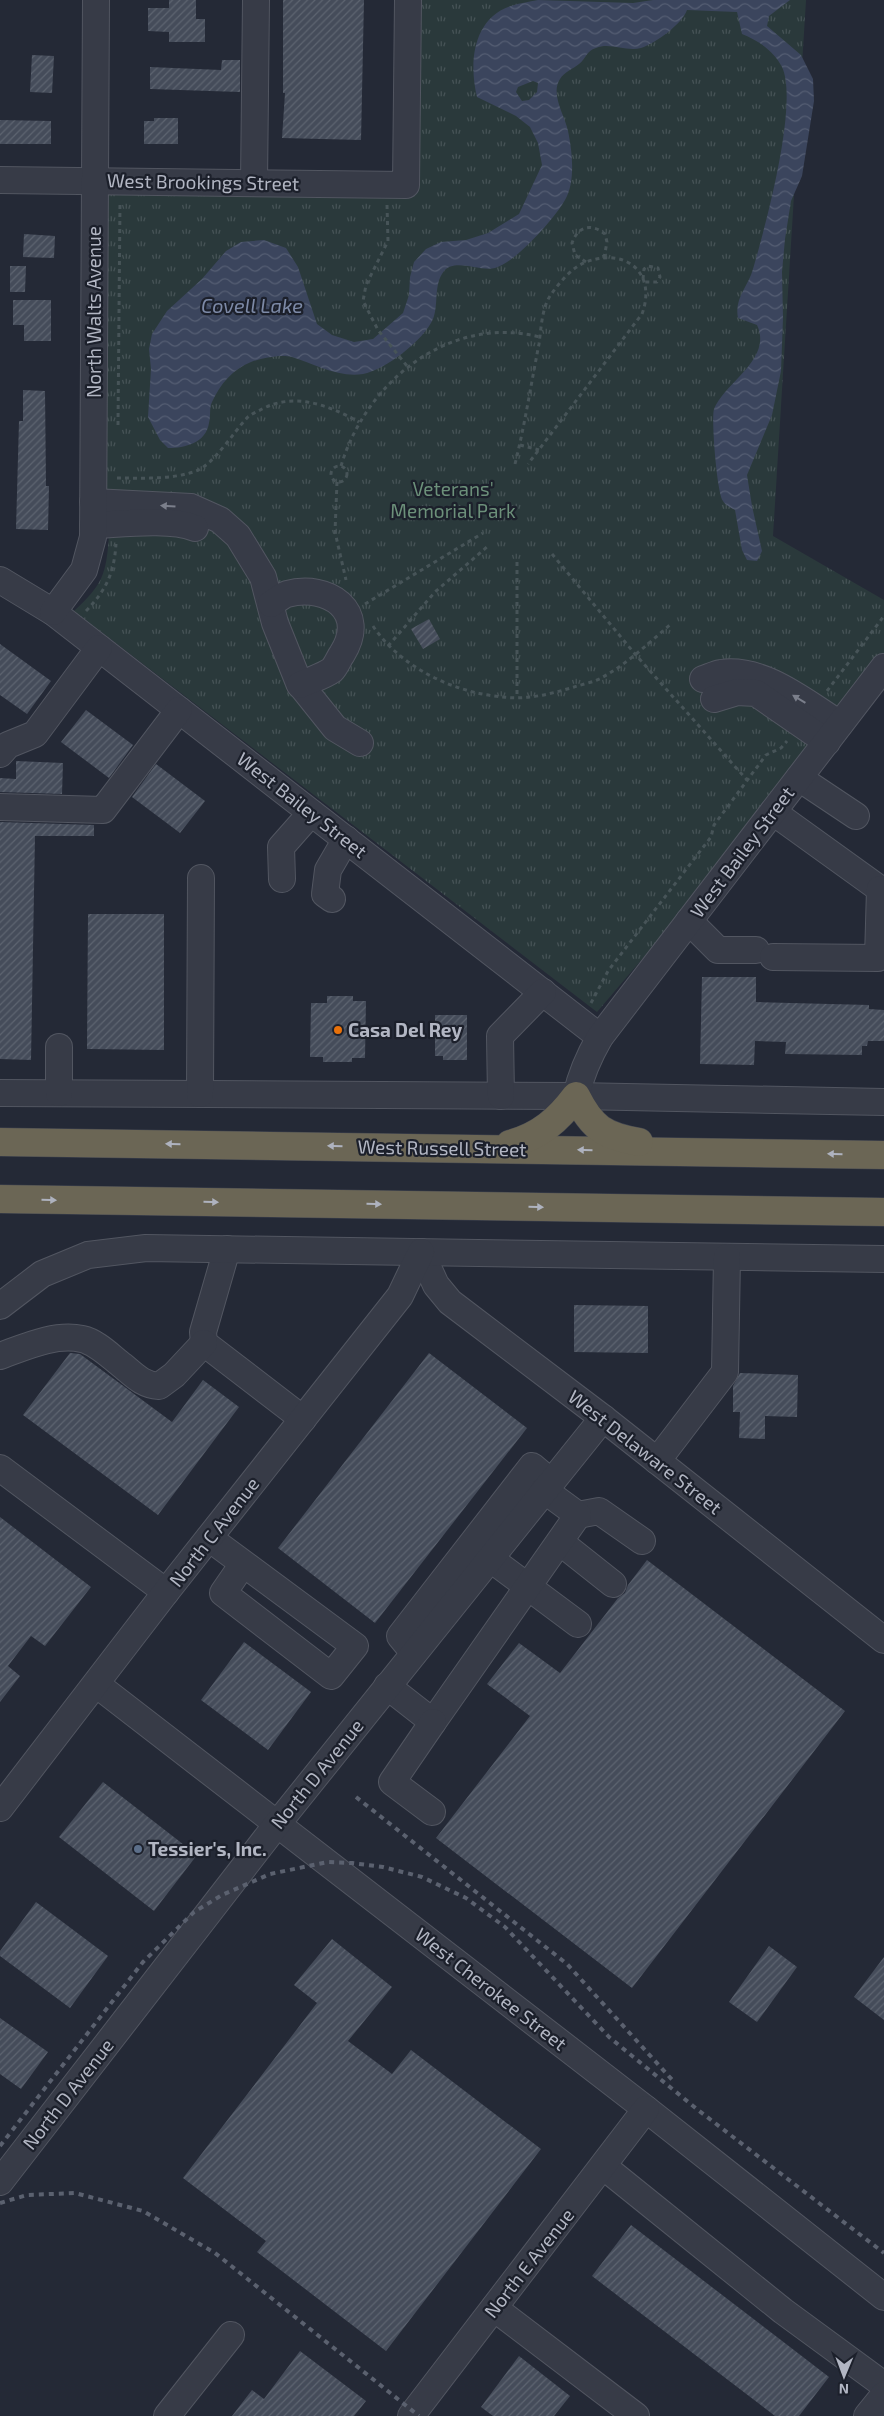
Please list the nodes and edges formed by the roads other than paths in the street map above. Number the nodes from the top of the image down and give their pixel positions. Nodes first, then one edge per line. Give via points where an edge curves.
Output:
1 (96, 0) edge
2 (256, 0) edge
3 (408, 0) edge
4 (0, 180) edge
5 (94, 181) junction
6 (254, 183) junction
7 (93, 514) junction
8 (1, 584) edge
9 (270, 604) junction
10 (53, 612) junction
11 (99, 648) junction
12 (882, 673) edge
13 (300, 685) junction
14 (709, 689) dead end
15 (179, 710) junction
16 (833, 733) junction
17 (360, 743) dead end
18 (0, 754) edge
19 (799, 778) junction
20 (0, 807) edge
21 (311, 812) junction
22 (773, 812) junction
23 (856, 816) dead end
24 (346, 839) junction
25 (201, 878) dead end
26 (282, 879) dead end
27 (882, 890) edge
28 (332, 900) dead end
29 (689, 921) junction
30 (543, 992) junction
31 (600, 1037) junction
32 (59, 1047) dead end
33 (0, 1093) edge
34 (59, 1093) junction
35 (200, 1094) junction
36 (501, 1096) junction
37 (576, 1096) junction
38 (884, 1102) edge
39 (0, 1142) edge
40 (476, 1148) junction
41 (721, 1152) junction
42 (884, 1154) edge
43 (0, 1199) edge
44 (884, 1212) edge
45 (227, 1249) junction
46 (421, 1252) junction
47 (727, 1257) junction
48 (884, 1259) edge
49 (0, 1306) edge
50 (204, 1343) junction
51 (0, 1356) edge
52 (303, 1418) junction
53 (602, 1418) junction
54 (657, 1461) junction
55 (0, 1468) edge
56 (548, 1486) junction
57 (578, 1515) junction
58 (209, 1538) junction
59 (642, 1541) dead end
60 (560, 1542) junction
61 (481, 1552) junction
62 (244, 1564) junction
63 (614, 1584) dead end
64 (528, 1588) junction
65 (166, 1592) junction
66 (578, 1624) dead end
67 (884, 1640) edge
68 (96, 1684) junction
69 (388, 1686) junction
70 (433, 1722) junction
71 (0, 1808) edge
72 (432, 1812) dead end
73 (278, 1823) junction
74 (646, 2110) junction
75 (603, 2166) junction
76 (0, 2182) edge
77 (884, 2297) edge
78 (494, 2308) junction
79 (231, 2335) dead end
80 (884, 2385) edge
81 (884, 2394) edge
82 (167, 2416) edge
83 (410, 2416) edge
84 (636, 2416) edge
85 (867, 2416) edge

1 - 5 street, North Walts Avenue
2 - 6 street
3 - 6 street, West Brookings Street via 396,185
4 - 5 street, West Brookings Street
5 - 6 street, West Brookings Street
5 - 7 street, North Walts Avenue
7 - 9 street via 191,508 220,520 238,536 263,577
7 - 10 street, North Walts Avenue via 91,550 84,570
8 - 10 street, West Bailey Street
9 - 13 street
9 - 13 street via 285,595 301,592 321,594 338,600 348,614 351,637 332,670
10 - 11 street, West Bailey Street
11 - 15 street, West Bailey Street
11 - 18 street via 35,734 8,745
12 - 16 street, West Bailey Street
13 - 17 street via 335,728
14 - 16 street via 722,673 751,674 779,686 807,716
15 - 20 street via 103,810
15 - 21 street, West Bailey Street
16 - 19 street, West Bailey Street
19 - 22 street, West Bailey Street
19 - 23 street
21 - 24 street, West Bailey Street
21 - 26 street via 281,847
22 - 27 street
22 - 29 street, West Bailey Street
24 - 28 street via 328,870 325,894
24 - 30 street, West Bailey Street
25 - 35 street
27 - 29 street via 878,958 718,950
29 - 31 street, West Bailey Street
30 - 31 street, West Bailey Street
30 - 36 street via 500,1036
31 - 37 street, West Bailey Street via 580,1079
32 - 34 street
33 - 34 street
34 - 35 street
35 - 36 street
36 - 37 street
37 - 38 street
37 - 40 highway via 561,1117 544,1131 512,1143
37 - 41 highway via 595,1127 608,1134 643,1143
40 -> 39 highway, West Russell Street
41 -> 40 highway, West Russell Street
42 -> 41 highway, West Russell Street
43 -> 44 highway
45 - 46 street
45 - 49 street via 146,1248 88,1256 42,1274
45 - 50 street via 202,1332
46 - 47 street
46 - 52 street, North C Avenue via 400,1296
46 - 53 street, West Delaware Street via 436,1285 450,1302
47 - 48 street
47 - 54 street via 725,1372
50 - 51 street via 159,1386 147,1385 96,1345 83,1339 39,1342
50 - 52 street
52 - 58 street, North C Avenue
53 - 54 street, West Delaware Street
53 - 56 street
54 - 67 street, West Delaware Street
55 - 65 street
56 - 57 street
56 - 61 street, North D Avenue via 532,1466
57 - 59 street via 599,1511
57 - 60 street
58 - 62 street
58 - 65 street, North C Avenue
60 - 63 street
60 - 64 street
61 - 64 street
61 - 69 street, North D Avenue via 414,1653
62 - 62 street via 355,1646 331,1676 222,1593
64 - 66 street
64 - 70 street
65 - 68 street, North C Avenue
68 - 71 street, North C Avenue
68 - 73 street, West Cherokee Street
69 - 70 street
69 - 73 street, North D Avenue
70 - 72 street via 392,1782
73 - 74 street, West Cherokee Street
73 - 76 street, North D Avenue
74 - 75 street, North E Avenue
74 - 77 street, West Cherokee Street
75 - 78 street, North E Avenue
75 - 80 street via 783,2311
78 - 83 street, North E Avenue
78 - 84 street
79 - 82 street
81 - 85 street

